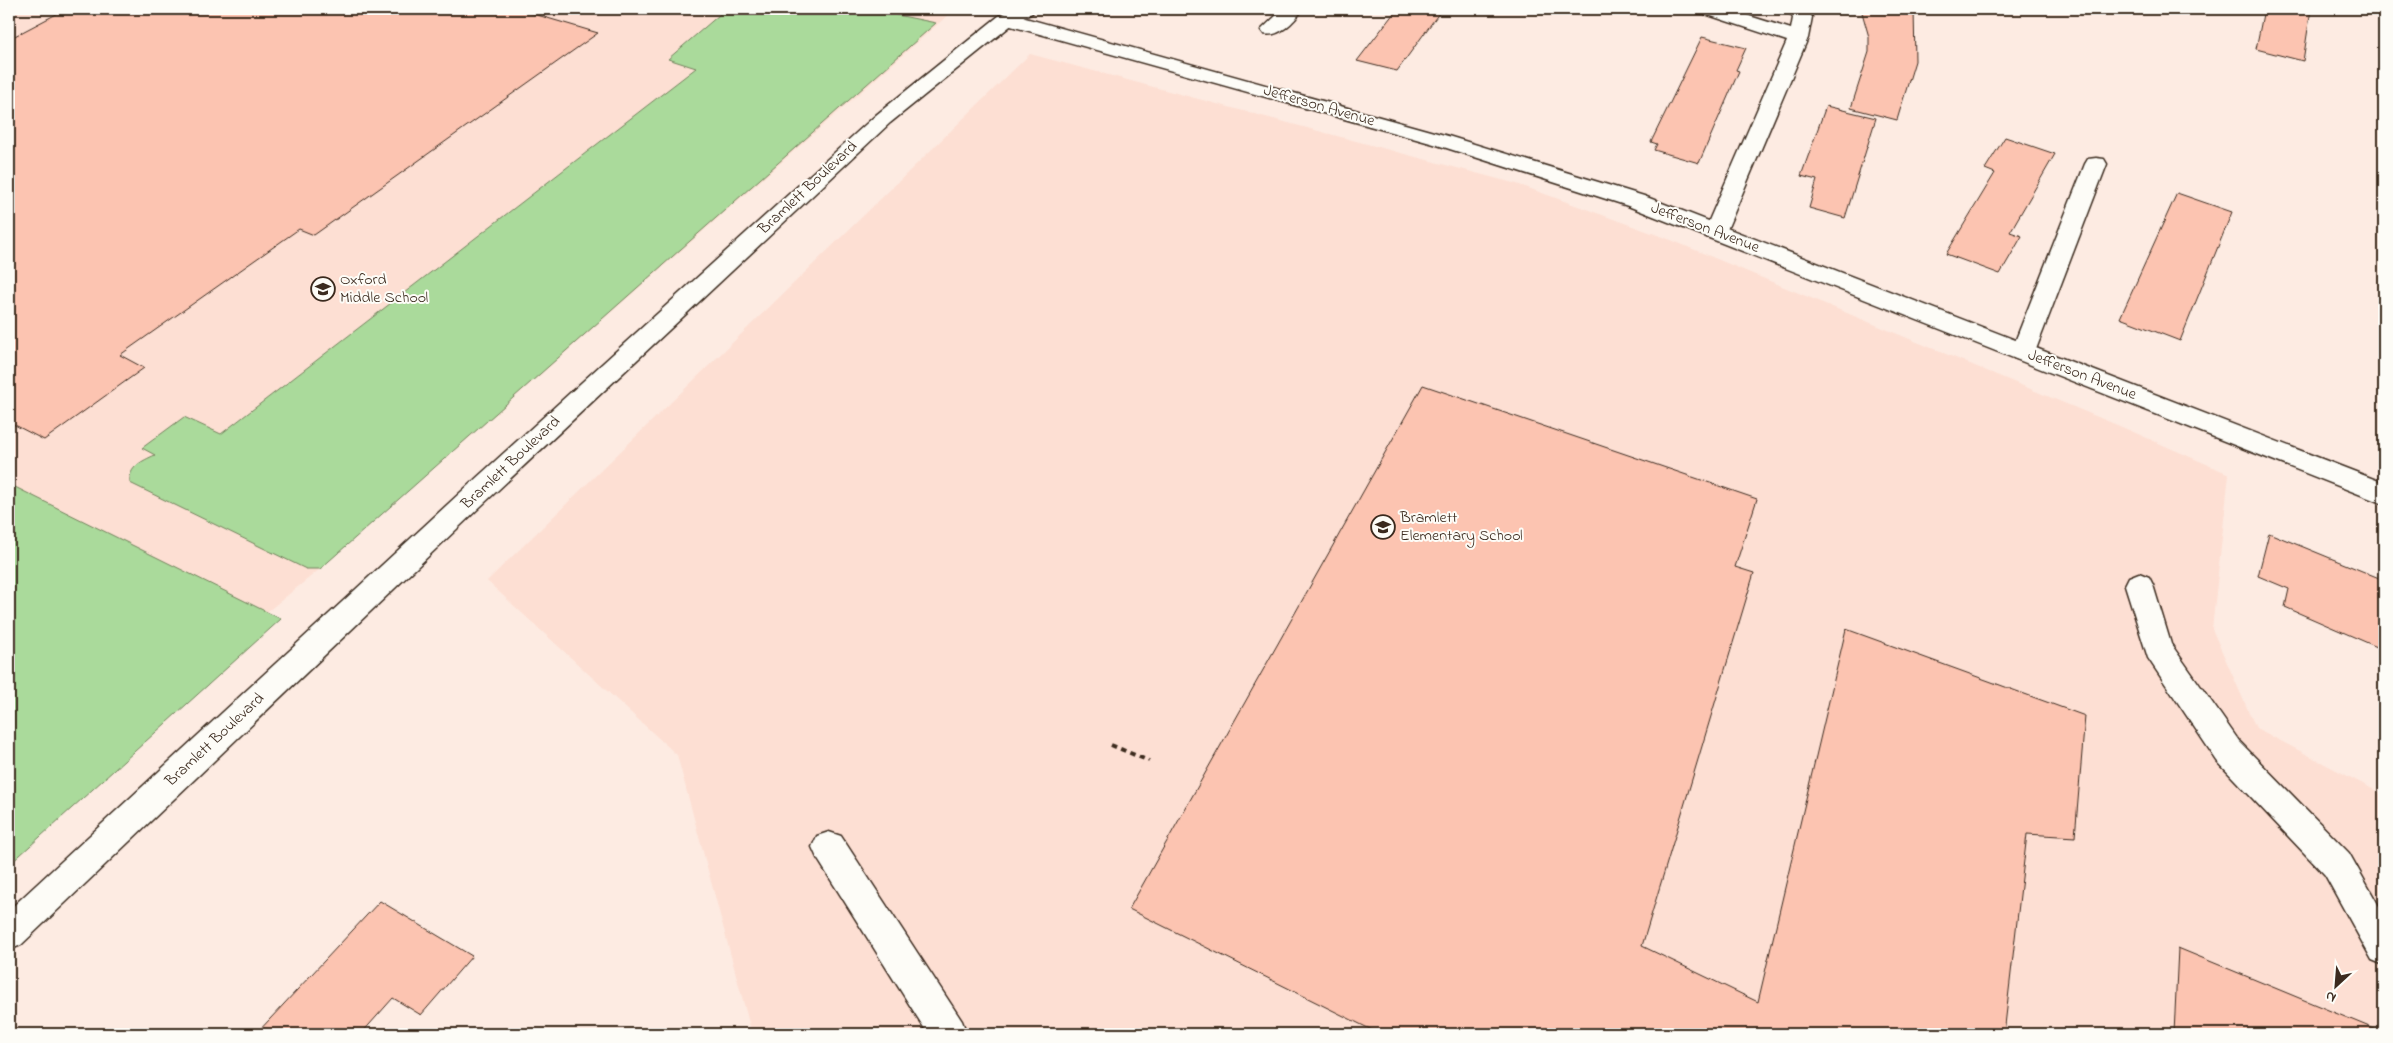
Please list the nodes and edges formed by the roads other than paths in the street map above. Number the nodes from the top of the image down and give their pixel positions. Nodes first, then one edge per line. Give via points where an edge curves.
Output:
1 (1294, 9) edge
2 (1709, 9) edge
3 (1796, 9) edge
4 (1016, 14) edge
5 (1271, 30) dead end
6 (1798, 38) junction
7 (2096, 164) dead end
8 (1715, 232) junction
9 (2023, 352) junction
10 (2384, 494) edge
11 (2139, 585) dead end
12 (829, 847) dead end
13 (9, 933) edge
14 (2384, 948) edge
15 (949, 1034) edge

1 - 5 street
2 - 6 street
3 - 6 street via 1804,17
4 - 8 street, Jefferson Avenue via 1441,140 1636,201
4 - 13 street, Bramlett Boulevard via 883,119
6 - 8 street
7 - 9 street
8 - 9 street, Jefferson Avenue
9 - 10 street, Jefferson Avenue
11 - 14 street via 2163,656 2228,751 2337,864
12 - 15 street

